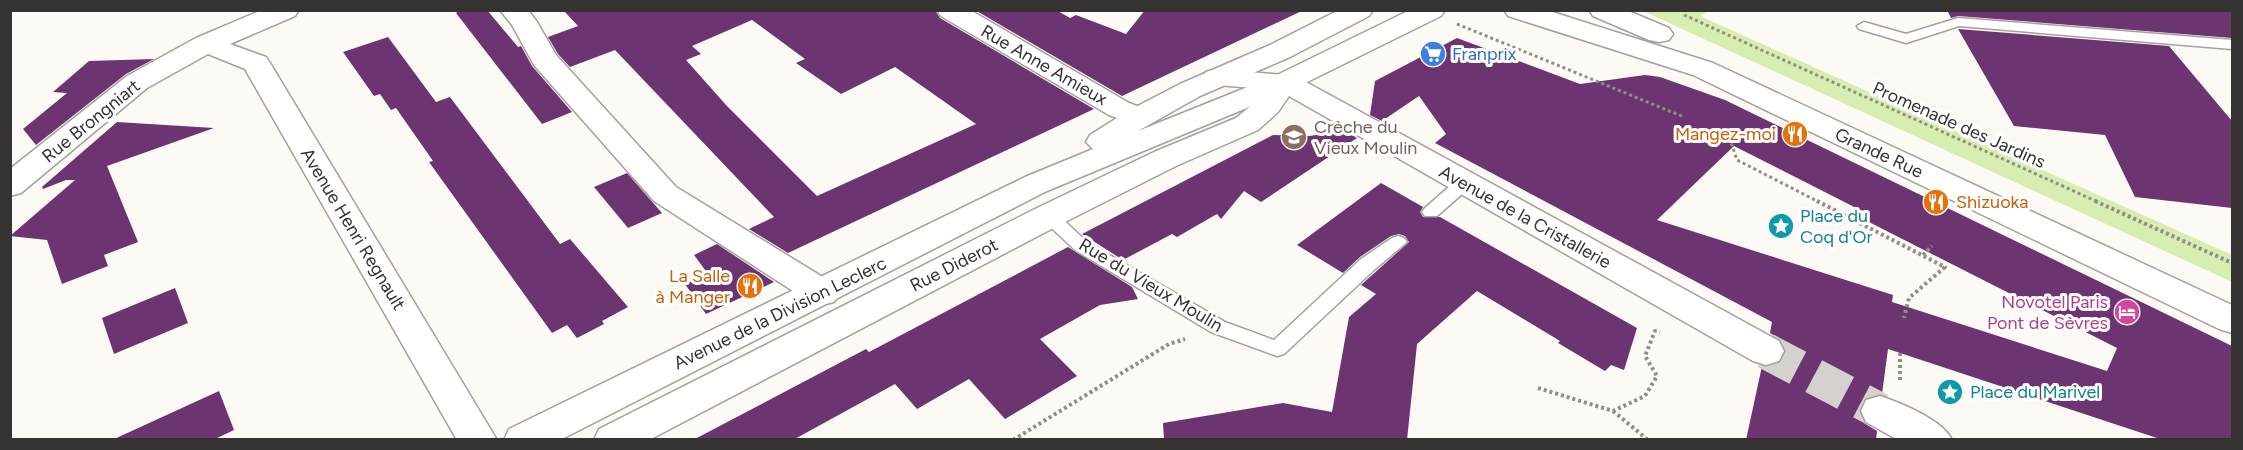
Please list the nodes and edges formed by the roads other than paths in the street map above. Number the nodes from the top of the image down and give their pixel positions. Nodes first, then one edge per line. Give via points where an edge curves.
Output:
1 (286, 10) edge
2 (513, 10) edge
3 (950, 10) edge
4 (1360, 10) edge
5 (1516, 10) edge
6 (1602, 10) edge
7 (1430, 11) edge
8 (1864, 26) dead end
9 (206, 44) junction
10 (2232, 45) edge
11 (1282, 67) junction
12 (1140, 117) junction
13 (1464, 183) junction
14 (1036, 184) junction
15 (10, 186) edge
16 (1431, 212) dead end
17 (1049, 216) junction
18 (1398, 242) dead end
19 (822, 293) junction
20 (2232, 298) edge
21 (2232, 320) edge
22 (1766, 351) tunnel mouth
23 (1880, 411) tunnel mouth
24 (478, 440) edge
25 (523, 440) edge
26 (613, 440) edge
27 (1933, 440) edge

1 - 9 street, Rue Brongniart
2 - 19 street via 544,59 665,194
3 - 12 street, Rue Anne Amieux via 1119,109
4 - 11 street, Avenue de la Division Leclerc
5 - 21 street, Grande Rue via 1702,69
6 - 20 street, Grande Rue via 1706,52
7 - 11 street, Avenue de la Division Leclerc
8 - 10 lane via 1906,39 1958,22
9 - 15 street, Rue Brongniart via 137,82
9 - 24 street, Avenue Henri Regnault via 256,63
11 - 12 street, Avenue de la Division Leclerc via 1216,78
11 - 13 street, Avenue de la Cristallerie
11 - 14 street, Avenue de la Division Leclerc
11 - 17 street, Rue Diderot via 1268,106 1247,124
12 - 14 street, Avenue de la Division Leclerc
13 - 16 lane
13 - 22 street, Avenue de la Cristallerie
14 - 19 street, Avenue de la Division Leclerc
17 - 18 lane, Rue du Vieux Moulin via 1081,246 1218,327 1277,349 1368,264
17 - 26 street, Rue Diderot
19 - 25 street, Avenue de la Division Leclerc
23 - 27 street

